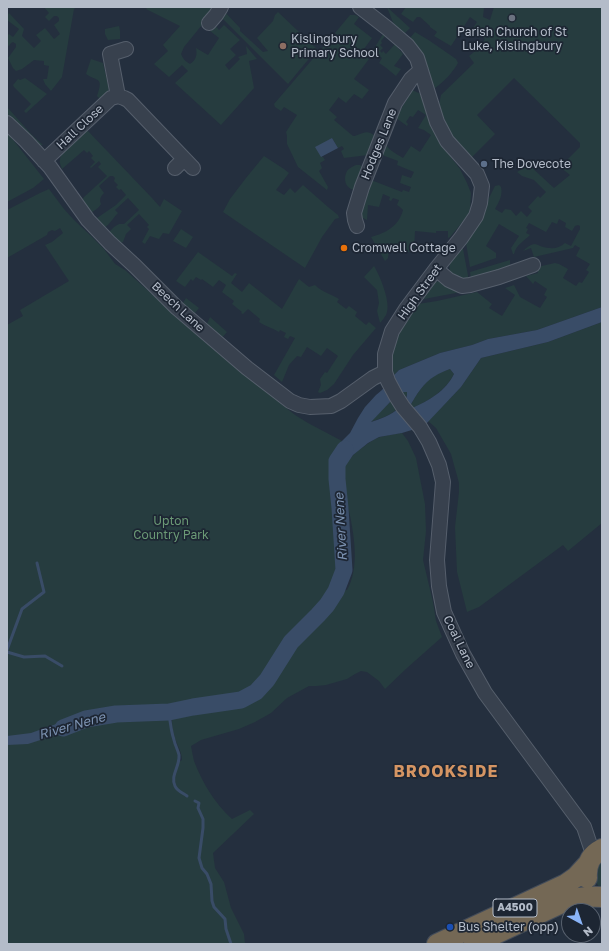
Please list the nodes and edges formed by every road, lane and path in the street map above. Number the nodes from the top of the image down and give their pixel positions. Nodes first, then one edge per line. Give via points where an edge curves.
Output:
1 (221, 7) edge
2 (368, 10) edge
3 (209, 23) dead end
4 (126, 49) dead end
5 (421, 70) junction
6 (118, 96) junction
7 (7, 123) edge
8 (44, 160) junction
9 (184, 165) dead end
10 (357, 226) dead end
11 (523, 265) dead end
12 (436, 268) junction
13 (387, 376) junction
14 (584, 827) junction
15 (596, 853) edge
16 (602, 897) edge
17 (437, 944) edge
18 (474, 944) edge

1 - 3 street
2 - 5 street, High Street via 407,45 417,58
4 - 6 street via 110,54
5 - 10 street, Hodges Lane via 411,79 395,104 362,187 354,213
5 - 12 street, High Street via 437,122 447,141 477,174 482,186 476,216
6 - 8 street, Hall Close via 111,98
6 - 9 street via 128,100
7 - 8 street, Beech Lane
8 - 13 street, Beech Lane via 88,220 110,243 177,308 290,401 310,407 331,406 373,378
11 - 12 street via 462,286
12 - 13 street, High Street via 392,331 385,354
13 - 14 street, Coal Lane via 403,407 429,442 439,465 443,482 437,560 444,612 463,654 485,693
14 - 15 street, Coal Lane
14 - 15 street, Coal Lane via 591,848
15 - 16 highway via 586,877 590,886
15 - 17 highway, A4500 via 576,877 566,884
16 - 18 highway, A4500 via 579,897 566,901

